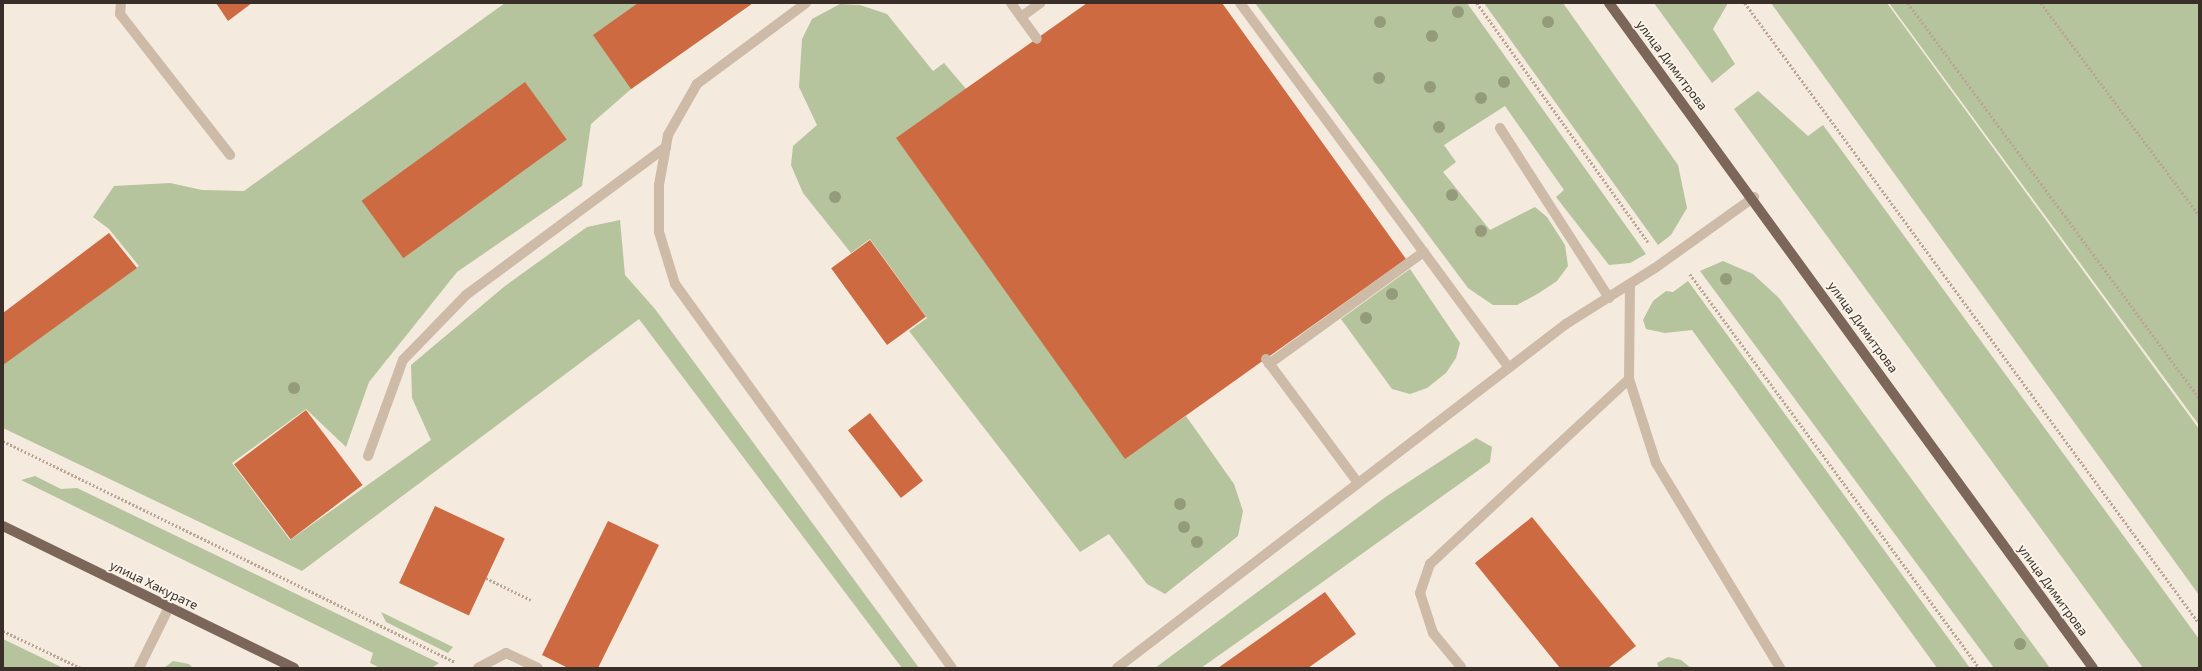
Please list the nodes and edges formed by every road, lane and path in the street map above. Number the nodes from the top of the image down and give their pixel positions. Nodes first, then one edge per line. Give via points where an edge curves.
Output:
1 (122, 3) edge
2 (806, 3) edge
3 (1011, 3) edge
4 (1040, 3) edge
5 (1240, 3) edge
6 (1478, 3) edge
7 (1609, 3) edge
8 (1745, 3) edge
9 (1908, 3) edge
10 (2041, 3) edge
11 (1021, 17) junction
12 (1036, 39) dead end
13 (1500, 128) dead end
14 (666, 147) junction
15 (230, 155) dead end
16 (1754, 197) junction
17 (2199, 215) edge
18 (1424, 252) junction
19 (1668, 258) junction
20 (1630, 284) junction
21 (1609, 298) junction
22 (1509, 368) junction
23 (1628, 379) junction
24 (2199, 397) edge
25 (3, 441) edge
26 (368, 456) dead end
27 (1358, 483) junction
28 (3, 526) edge
29 (486, 578) dead end
30 (531, 600) dead end
31 (169, 607) junction
32 (2199, 623) edge
33 (3, 631) edge
34 (444, 657) dead end
35 (1461, 667) dead end
36 (81, 668) edge
37 (139, 668) edge
38 (294, 668) edge
39 (478, 668) edge
40 (538, 668) edge
41 (952, 668) edge
42 (1117, 668) edge
43 (1780, 668) edge
44 (1979, 668) edge
45 (2093, 668) edge

1 - 15 lane via 120,14
2 - 14 lane via 697,84 668,135
3 - 11 lane
4 - 11 lane
5 - 18 lane
6 - 19 path via 1653,248
7 - 16 main road, улица Димитрова
8 - 32 path
9 - 24 path
10 - 17 path
11 - 12 lane
13 - 21 lane
14 - 26 lane via 466,296 402,360
14 - 41 lane via 659,185 659,232 675,284
16 - 19 lane
16 - 45 main road, улица Димитрова
18 - 22 lane
18 - 27 lane via 1267,361
19 - 20 lane
19 - 44 path via 1695,277
20 - 21 lane
20 - 23 lane
21 - 22 lane via 1566,324
22 - 27 lane
23 - 35 lane via 1430,564 1420,593 1433,633
23 - 43 lane via 1656,463
25 - 34 path
27 - 42 lane
28 - 31 main road, улица Хакурате
29 - 30 path
31 - 37 lane
31 - 38 main road, улица Хакурате
33 - 36 path
39 - 40 lane via 506,653

